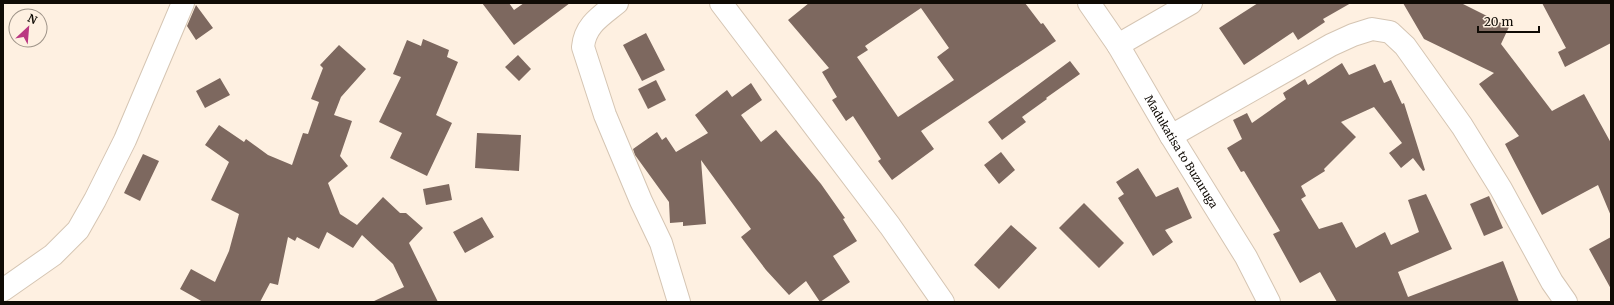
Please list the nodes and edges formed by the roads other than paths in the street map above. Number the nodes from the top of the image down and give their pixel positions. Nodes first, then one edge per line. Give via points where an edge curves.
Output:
1 (182, 3) edge
2 (617, 3) edge
3 (721, 3) edge
4 (1089, 3) edge
5 (1191, 3) edge
6 (1118, 44) junction
7 (1171, 136) junction
8 (3, 290) edge
9 (679, 302) edge
10 (943, 302) edge
11 (1269, 302) edge
12 (1566, 302) edge

1 - 8 street via 125,140 78,230 54,255
2 - 9 street via 588,27 583,37 583,47 605,115 661,243
3 - 10 street via 890,226
4 - 6 street, Madukatisa to Buzuruga
5 - 6 street
6 - 7 street, Madukatisa to Buzuruga
7 - 11 street, Madukatisa to Buzuruga via 1246,257
7 - 12 street via 1331,45 1372,29 1390,32 1405,46 1462,126

